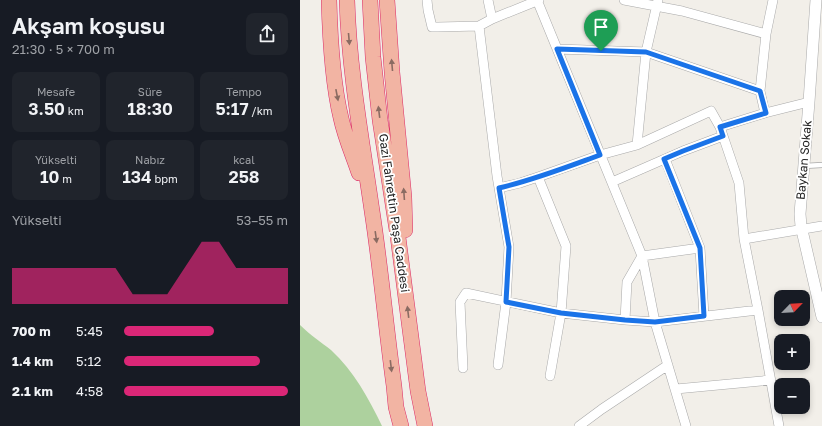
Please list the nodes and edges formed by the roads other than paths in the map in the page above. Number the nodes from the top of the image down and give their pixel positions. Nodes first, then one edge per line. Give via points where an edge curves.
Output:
1 (329, 0) edge
2 (347, 0) edge
3 (370, 0) edge
4 (387, 0) edge
5 (427, 0) edge
6 (488, 0) edge
7 (538, 0) edge
8 (624, 0) edge
9 (773, 0) edge
10 (816, 0) edge
11 (657, 3) edge
12 (492, 19) junction
13 (479, 26) junction
14 (766, 34) junction
15 (557, 49) junction
16 (646, 52) junction
17 (760, 91) junction
18 (809, 102) junction
19 (766, 113) junction
20 (722, 132) junction
21 (637, 145) junction
22 (600, 155) junction
23 (664, 159) junction
24 (822, 165) edge
25 (804, 166) junction
26 (538, 178) junction
27 (612, 182) junction
28 (499, 188) junction
29 (372, 212) junction
30 (822, 226) edge
31 (802, 230) junction
32 (744, 240) junction
33 (700, 248) junction
34 (642, 256) junction
35 (405, 289) junction
36 (506, 302) junction
37 (758, 310) junction
38 (561, 313) junction
39 (704, 316) junction
40 (822, 317) edge
41 (625, 320) junction
42 (655, 322) junction
43 (498, 364) dead end
44 (668, 365) junction
45 (463, 368) dead end
46 (550, 376) dead end
47 (771, 380) junction
48 (676, 389) junction
49 (424, 423) edge
50 (401, 426) edge
51 (579, 426) edge
52 (686, 426) edge
53 (779, 426) edge

1 -> 29 highway via 335,88 341,119
2 -> 29 highway, Gazi Fahrettin Paşa Caddesi via 354,89
35 -> 3 highway, Gazi Fahrettin Paşa Caddesi via 380,120
35 -> 4 highway via 404,197
5 - 13 street via 432,27
6 - 12 street
7 - 12 street
7 - 15 street
8 - 11 street
9 - 14 street
10 - 18 street, Baykan Sokak
11 - 14 street
11 - 16 street
12 - 13 street
13 - 28 street
14 - 17 street
15 - 16 street
15 - 22 street
16 - 17 street
16 - 21 street
17 - 19 street
18 - 19 street
18 - 25 street, Baykan Sokak
19 - 20 street
20 - 21 street via 711,111
20 - 23 street
20 - 32 street via 739,183
21 - 22 street
22 - 26 street
22 - 27 street
23 - 27 street
23 - 33 street
24 - 25 lane
25 - 31 street, Baykan Sokak via 800,214
26 - 28 street
26 - 38 street via 566,246
27 - 34 street
28 - 36 street via 509,247
29 -> 50 highway, Gazi Fahrettin Paşa Caddesi via 394,393
30 - 31 street
31 - 32 street
31 - 40 street, Baykan Sokak
32 - 37 street
33 - 34 street
33 - 39 street
34 - 41 street via 628,282
34 - 42 street
49 -> 35 highway, Gazi Fahrettin Paşa Caddesi
36 - 38 street
36 - 43 street
36 - 45 street via 466,293 460,302
37 - 39 street
37 - 47 street
38 - 41 street
38 - 46 street
39 - 42 street
41 - 42 street
42 - 44 street
44 - 48 street
44 - 51 street
47 - 48 street
47 - 53 street
48 - 52 street

